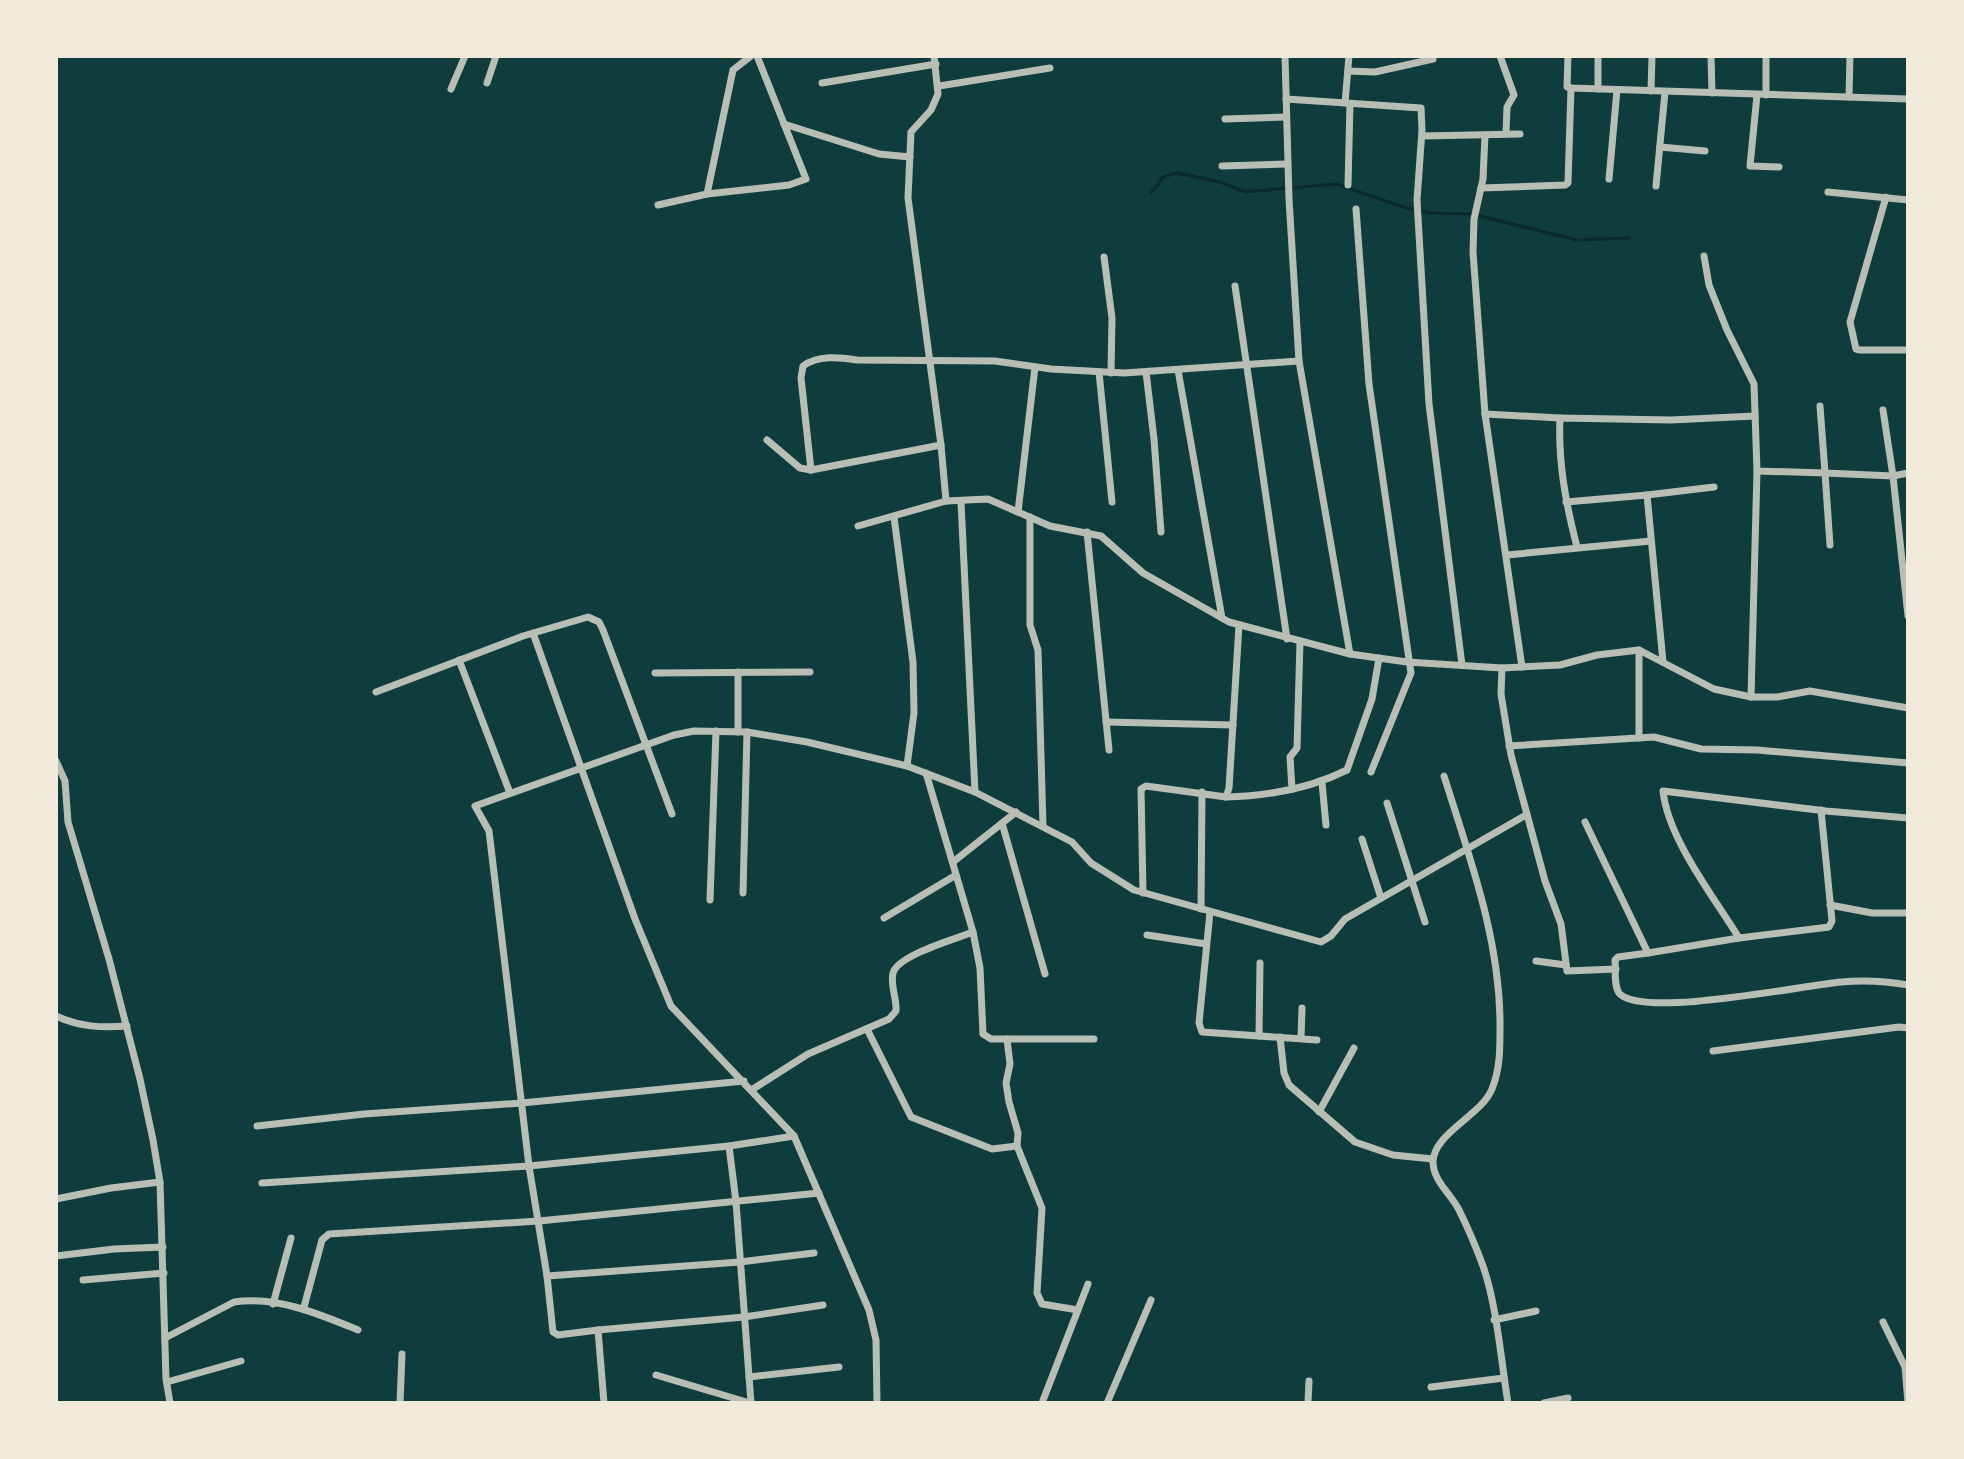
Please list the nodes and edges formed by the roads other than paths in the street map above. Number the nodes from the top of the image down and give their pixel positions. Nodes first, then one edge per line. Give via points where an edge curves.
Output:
1 (465, 56) edge
2 (496, 56) edge
3 (754, 56) edge
4 (1285, 56) edge
5 (1349, 56) edge
6 (1432, 56) edge
7 (1500, 56) edge
8 (1568, 56) edge
9 (1598, 56) edge
10 (1652, 56) edge
11 (1711, 56) edge
12 (1766, 56) edge
13 (1850, 56) edge
14 (935, 60) edge
15 (1050, 68) dead end
16 (1348, 71) junction
17 (487, 83) dead end
18 (822, 83) dead end
19 (939, 86) junction
20 (1571, 88) junction
21 (451, 89) dead end
22 (1598, 89) junction
23 (1617, 90) junction
24 (1651, 91) junction
25 (1665, 92) junction
26 (1712, 93) junction
27 (1762, 95) junction
28 (1849, 97) junction
29 (1286, 99) junction
30 (1908, 99) edge
31 (1347, 103) junction
32 (1286, 117) junction
33 (1225, 119) dead end
34 (784, 124) junction
35 (1506, 134) junction
36 (1520, 134) dead end
37 (1485, 135) junction
38 (1422, 136) junction
39 (1660, 147) junction
40 (1705, 151) dead end
41 (910, 157) junction
42 (1287, 164) junction
43 (1222, 166) dead end
44 (1779, 167) dead end
45 (1609, 179) dead end
46 (1348, 185) dead end
47 (1656, 186) dead end
48 (1481, 188) junction
49 (1828, 192) dead end
50 (707, 194) junction
51 (1886, 197) junction
52 (1908, 200) edge
53 (658, 205) dead end
54 (1356, 209) dead end
55 (1704, 256) dead end
56 (1104, 257) dead end
57 (1235, 286) dead end
58 (1908, 350) edge
59 (928, 361) junction
60 (1299, 361) junction
61 (1245, 365) junction
62 (1035, 367) junction
63 (1178, 370) junction
64 (1099, 372) junction
65 (1146, 372) junction
66 (1111, 373) junction
67 (1820, 406) dead end
68 (1883, 410) dead end
69 (1485, 414) junction
70 (1755, 416) junction
71 (1560, 418) junction
72 (767, 440) dead end
73 (941, 445) junction
74 (811, 470) junction
75 (1757, 471) junction
76 (1825, 473) junction
77 (1908, 473) edge
78 (1893, 476) junction
79 (1714, 487) dead end
80 (1647, 495) junction
81 (946, 501) junction
82 (961, 502) junction
83 (1112, 502) dead end
84 (1566, 502) junction
85 (1018, 512) junction
86 (894, 517) junction
87 (1030, 517) junction
88 (858, 526) dead end
89 (1087, 532) junction
90 (1161, 532) dead end
91 (1651, 541) junction
92 (1830, 545) dead end
93 (1577, 547) junction
94 (1905, 547) edge
95 (1507, 555) junction
96 (1908, 616) edge
97 (1222, 618) junction
98 (1239, 625) junction
99 (533, 633) junction
100 (1287, 639) junction
101 (1300, 641) junction
102 (1639, 650) junction
103 (1350, 654) junction
104 (1379, 658) junction
105 (459, 660) junction
106 (1407, 662) junction
107 (1663, 662) junction
108 (1462, 665) junction
109 (1522, 667) junction
110 (1502, 668) junction
111 (738, 672) junction
112 (810, 672) dead end
113 (655, 673) dead end
114 (376, 692) dead end
115 (1751, 697) junction
116 (1908, 708) edge
117 (1106, 722) junction
118 (1233, 725) junction
119 (716, 731) junction
120 (738, 732) junction
121 (747, 732) junction
122 (1639, 738) junction
123 (644, 744) junction
124 (1509, 746) junction
125 (1109, 750) dead end
126 (56, 761) edge
127 (1908, 763) edge
128 (907, 766) junction
129 (583, 767) junction
130 (1371, 772) dead end
131 (926, 773) junction
132 (1444, 776) dead end
133 (1322, 783) junction
134 (1292, 789) junction
135 (975, 792) junction
136 (1202, 792) junction
137 (510, 793) junction
138 (1226, 797) junction
139 (1387, 803) dead end
140 (1821, 810) junction
141 (1016, 812) junction
142 (672, 814) dead end
143 (1526, 815) junction
144 (1908, 818) edge
145 (1585, 822) dead end
146 (1002, 823) junction
147 (1326, 825) dead end
148 (1043, 826) junction
149 (1362, 839) dead end
150 (1467, 849) junction
151 (953, 862) junction
152 (956, 875) junction
153 (1412, 880) junction
154 (743, 893) dead end
155 (1143, 893) junction
156 (1381, 898) junction
157 (710, 900) dead end
158 (1830, 905) junction
159 (1205, 910) junction
160 (1908, 913) edge
161 (884, 918) dead end
162 (1425, 922) dead end
163 (973, 932) junction
164 (1147, 935) dead end
165 (1739, 938) junction
166 (1206, 944) junction
167 (1648, 953) junction
168 (1536, 961) dead end
169 (1260, 963) dead end
170 (1566, 965) junction
171 (1616, 969) junction
172 (1045, 974) dead end
173 (1908, 985) edge
174 (1302, 1008) dead end
175 (56, 1016) edge
176 (127, 1026) junction
177 (1908, 1028) edge
178 (867, 1029) junction
179 (1259, 1036) junction
180 (1280, 1037) junction
181 (1301, 1038) junction
182 (1007, 1039) junction
183 (1094, 1039) dead end
184 (1317, 1040) dead end
185 (1354, 1048) dead end
186 (1713, 1051) dead end
187 (744, 1081) junction
188 (753, 1089) junction
189 (522, 1103) junction
190 (1319, 1112) junction
191 (257, 1126) dead end
192 (794, 1136) junction
193 (729, 1146) junction
194 (1017, 1146) junction
195 (1433, 1159) junction
196 (529, 1166) junction
197 (160, 1182) junction
198 (262, 1183) dead end
199 (819, 1193) junction
200 (56, 1199) edge
201 (736, 1202) junction
202 (539, 1221) junction
203 (291, 1238) dead end
204 (163, 1247) junction
205 (814, 1253) dead end
206 (56, 1256) edge
207 (740, 1262) junction
208 (164, 1273) junction
209 (547, 1276) junction
210 (83, 1280) dead end
211 (1088, 1284) dead end
212 (1151, 1300) dead end
213 (273, 1304) junction
214 (823, 1305) dead end
215 (304, 1307) junction
216 (1078, 1310) junction
217 (1536, 1311) dead end
218 (744, 1317) junction
219 (1494, 1320) junction
220 (1883, 1322) dead end
221 (358, 1330) dead end
222 (598, 1330) junction
223 (165, 1338) junction
224 (402, 1354) dead end
225 (241, 1361) dead end
226 (839, 1367) dead end
227 (656, 1375) dead end
228 (749, 1377) junction
229 (1504, 1378) junction
230 (1309, 1381) dead end
231 (167, 1382) junction
232 (1431, 1387) dead end
233 (1568, 1398) dead end
234 (170, 1403) edge
235 (400, 1403) edge
236 (604, 1403) edge
237 (750, 1403) edge
238 (877, 1403) edge
239 (1042, 1403) edge
240 (1107, 1403) edge
241 (1308, 1403) edge
242 (1508, 1403) edge
243 (1544, 1403) edge
244 (1908, 1403) edge

1 - 21 street
2 - 17 street
3 - 34 street
3 - 50 street via 733,70
4 - 29 street
5 - 16 street
6 - 16 street via 1375,72
7 - 35 street via 1514,95 1507,107
8 - 20 street
9 - 22 street
10 - 24 street
11 - 26 street
12 - 27 street
13 - 28 street
14 - 18 street
14 - 19 street
15 - 19 street
16 - 31 street
19 - 41 street via 931,110 911,132
20 - 22 street
20 - 48 street via 1568,183
22 - 23 street
23 - 24 street
23 - 45 street
24 - 25 street
25 - 26 street
25 - 39 street
26 - 27 street
27 - 28 street
27 - 44 street via 1750,166
28 - 30 street
29 - 31 street
29 - 32 street
31 - 38 street via 1421,108
31 - 46 street
32 - 33 street
32 - 42 street
34 - 41 street via 879,154
34 - 50 street via 806,179
35 - 36 street
35 - 37 street
37 - 38 street
37 - 48 street
38 - 108 street via 1417,200 1429,404
39 - 40 street
39 - 47 street
41 - 59 street via 908,198
42 - 43 street
42 - 60 street
48 - 69 street via 1473,252
49 - 51 street
50 - 53 street
51 - 52 street
51 - 58 street via 1850,322 1856,349
54 - 106 street via 1369,384
55 - 70 street via 1709,285 1754,384
56 - 66 street via 1112,318
57 - 61 street
59 - 62 street
59 - 73 street
59 - 74 street via 840,357 803,366
60 - 61 street
60 - 103 street
61 - 63 street
61 - 100 street
62 - 64 street
62 - 85 street
63 - 65 street
63 - 97 street
64 - 66 street
64 - 83 street
65 - 66 street
65 - 90 street
67 - 76 street
68 - 78 street
69 - 71 street
69 - 95 street
70 - 71 street
70 - 75 street
71 - 84 street
72 - 74 street via 800,468
73 - 74 street
73 - 81 street
75 - 76 street
75 - 115 street
76 - 78 street
76 - 92 street
77 - 78 street
78 - 94 street
79 - 80 street
80 - 84 street
80 - 91 street
81 - 82 street
81 - 86 street
82 - 85 street via 988,499
82 - 135 street
84 - 93 street
85 - 87 street
86 - 88 street
86 - 128 street via 913,662
87 - 89 street
87 - 148 street via 1030,625 1038,650
89 - 97 street via 1101,536 1143,573
89 - 117 street
91 - 93 street
91 - 107 street
93 - 95 street
94 - 96 street
95 - 109 street
97 - 98 street
98 - 100 street
98 - 118 street
99 - 105 street
99 - 123 street via 588,617 599,622
99 - 129 street
100 - 101 street
101 - 103 street
101 - 134 street
102 - 107 street
102 - 109 street
102 - 122 street
103 - 104 street
104 - 106 street
104 - 133 street via 1372,699 1347,770
105 - 114 street
105 - 137 street
106 - 108 street
106 - 130 street via 1411,673
107 - 115 street via 1714,689
108 - 110 street
109 - 110 street
110 - 124 street
111 - 112 street
111 - 113 street
111 - 120 street
115 - 116 street via 1810,691
117 - 118 street
117 - 125 street
118 - 138 street
119 - 120 street
119 - 123 street
119 - 157 street
120 - 121 street
121 - 128 street
121 - 154 street
122 - 124 street
122 - 127 street via 1701,749
123 - 129 street
123 - 142 street
124 - 143 street
126 - 176 street via 65,781 68,822
128 - 131 street
129 - 137 street
129 - 187 street via 671,1006
131 - 135 street
131 - 151 street
132 - 150 street
133 - 134 street
133 - 147 street
134 - 138 street
135 - 141 street
136 - 138 street
136 - 155 street via 1141,789
136 - 159 street
137 - 189 street via 475,806 489,831
139 - 153 street
140 - 144 street
140 - 158 street
140 - 165 street via 1663,791 1679,842
141 - 146 street
141 - 148 street
143 - 150 street
143 - 170 street via 1561,924
145 - 167 street
146 - 151 street
146 - 172 street
148 - 155 street via 1072,842 1091,863
149 - 156 street
150 - 153 street
150 - 195 street via 1498,968 1500,1060 1488,1098 1448,1134
151 - 152 street
152 - 161 street
152 - 163 street
153 - 156 street
153 - 162 street
155 - 159 street
156 - 159 street via 1345,919 1321,942
158 - 160 street
158 - 165 street via 1829,927
159 - 166 street
163 - 178 street via 896,965 896,1011
163 - 182 street via 983,1034
164 - 166 street
165 - 167 street
166 - 179 street via 1202,1032
167 - 171 street via 1618,957
168 - 170 street
169 - 179 street
170 - 171 street via 1571,972
171 - 173 street via 1620,994 1636,1002 1700,1001 1842,982
174 - 181 street
175 - 176 street via 76,1025
176 - 197 street
177 - 186 street
178 - 188 street via 808,1054
178 - 194 street via 911,1117 992,1149
179 - 180 street
180 - 181 street
180 - 190 street via 1289,1085
181 - 184 street
182 - 183 street
182 - 194 street via 1006,1083
185 - 190 street
187 - 188 street
187 - 189 street
188 - 192 street
189 - 191 street
189 - 196 street
190 - 195 street via 1355,1142 1375,1151
192 - 193 street
192 - 199 street
193 - 196 street
193 - 201 street
194 - 216 street via 1042,1208 1039,1300
195 - 219 street via 1438,1179 1477,1249
196 - 198 street
196 - 202 street
197 - 200 street
197 - 204 street
199 - 201 street
199 - 238 street via 869,1310 877,1348
201 - 202 street
201 - 207 street
202 - 209 street
202 - 215 street via 329,1234 322,1240
203 - 213 street
204 - 206 street
204 - 208 street
205 - 207 street
207 - 209 street
207 - 218 street
208 - 210 street
208 - 223 street
209 - 222 street via 553,1332
211 - 216 street
212 - 240 street
213 - 215 street
213 - 223 street via 234,1302
214 - 218 street
215 - 221 street
216 - 239 street
217 - 219 street
218 - 222 street
218 - 228 street
219 - 229 street
220 - 244 street via 1905,1367
222 - 236 street
223 - 231 street
224 - 235 street
225 - 231 street
226 - 228 street
227 - 237 street
228 - 237 street
229 - 232 street
229 - 242 street
230 - 241 street
231 - 234 street
233 - 243 street

